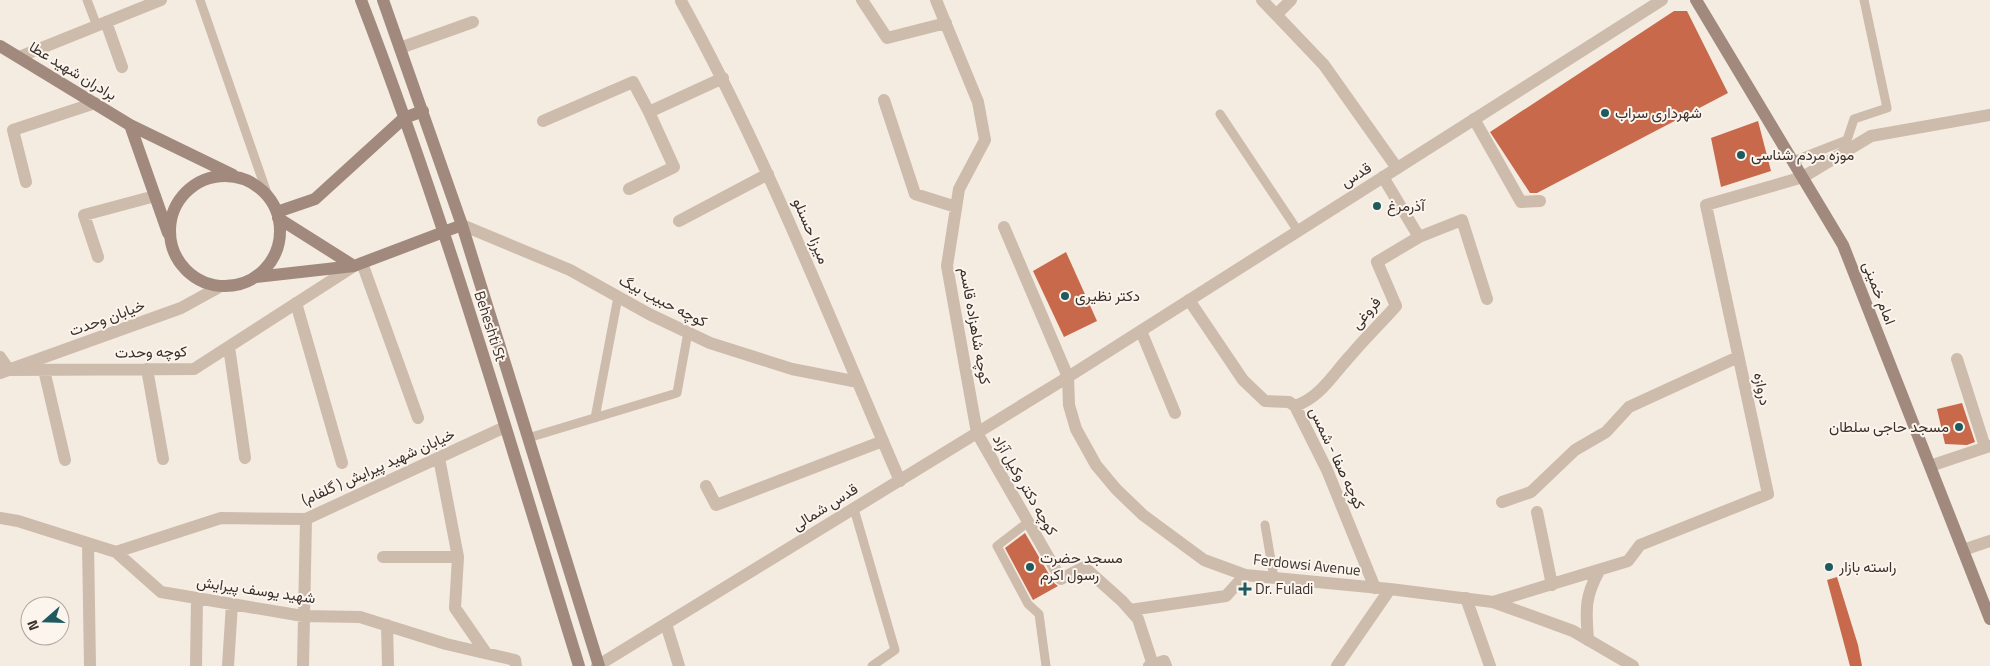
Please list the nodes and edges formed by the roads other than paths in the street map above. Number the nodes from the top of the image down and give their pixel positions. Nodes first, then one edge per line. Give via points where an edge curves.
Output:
1 (87, 0) edge
2 (162, 0) edge
3 (200, 0) edge
4 (361, 0) edge
5 (383, 0) edge
6 (862, 0) edge
7 (936, 0) edge
8 (1262, 0) edge
9 (1291, 0) edge
10 (1662, 0) edge
11 (1696, 0) edge
12 (1864, 0) edge
13 (681, 1) edge
14 (1276, 15) junction
15 (473, 22) dead end
16 (102, 24) junction
17 (946, 24) junction
18 (0, 46) edge
19 (400, 48) junction
20 (19, 57) junction
21 (122, 67) dead end
22 (723, 78) junction
23 (884, 100) dead end
24 (95, 103) junction
25 (423, 111) junction
26 (649, 112) junction
27 (1220, 114) dead end
28 (1990, 115) edge
29 (404, 118) junction
30 (1474, 119) junction
31 (544, 120) dead end
32 (130, 125) junction
33 (1793, 161) junction
34 (1397, 168) junction
35 (768, 174) junction
36 (238, 177) junction
37 (1383, 177) junction
38 (1802, 177) junction
39 (26, 182) dead end
40 (629, 189) dead end
41 (155, 196) junction
42 (268, 196) junction
43 (1540, 201) dead end
44 (956, 207) junction
45 (278, 215) junction
46 (679, 221) dead end
47 (462, 225) junction
48 (1004, 228) dead end
49 (443, 231) junction
50 (1298, 231) junction
51 (1419, 237) junction
52 (171, 241) junction
53 (98, 257) dead end
54 (358, 264) junction
55 (256, 277) junction
56 (221, 286) junction
57 (618, 296) junction
58 (1487, 299) dead end
59 (1189, 300) junction
60 (296, 303) junction
61 (1141, 331) junction
62 (688, 332) junction
63 (228, 347) junction
64 (0, 357) edge
65 (1738, 357) junction
66 (1957, 359) dead end
67 (146, 369) junction
68 (44, 370) junction
69 (4, 372) edge
70 (1068, 377) junction
71 (858, 382) junction
72 (1295, 406) junction
73 (1175, 413) dead end
74 (418, 418) dead end
75 (595, 418) junction
76 (505, 427) junction
77 (977, 433) junction
78 (528, 438) junction
79 (883, 441) junction
80 (1988, 447) edge
81 (245, 458) dead end
82 (439, 458) junction
83 (163, 459) dead end
84 (65, 460) dead end
85 (342, 463) dead end
86 (1930, 466) junction
87 (900, 480) junction
88 (706, 486) dead end
89 (1502, 502) dead end
90 (854, 509) junction
91 (1536, 512) dead end
92 (0, 518) edge
93 (306, 518) junction
94 (1027, 523) junction
95 (1265, 525) dead end
96 (1990, 541) edge
97 (88, 543) junction
98 (1963, 550) junction
99 (116, 552) junction
100 (383, 557) dead end
101 (458, 557) junction
102 (1599, 571) junction
103 (1245, 575) junction
104 (1274, 578) junction
105 (1552, 585) junction
106 (1375, 588) junction
107 (1390, 589) junction
108 (197, 598) junction
109 (1466, 598) junction
110 (1493, 602) junction
111 (232, 604) junction
112 (1130, 610) junction
113 (303, 616) junction
114 (1990, 619) edge
115 (666, 624) junction
116 (387, 625) junction
117 (1588, 640) junction
118 (486, 654) junction
119 (90, 666) edge
120 (196, 666) edge
121 (228, 666) edge
122 (303, 666) edge
123 (388, 666) edge
124 (516, 666) edge
125 (579, 666) edge
126 (599, 666) edge
127 (679, 666) edge
128 (872, 666) edge
129 (1046, 666) edge
130 (1156, 666) edge
131 (1337, 666) edge
132 (1490, 666) edge
133 (1633, 666) edge

1 - 16 lane
2 - 16 street
3 - 42 lane
4 - 29 main road, Beheshti St
5 - 19 main road, Beheshti St
6 - 17 street via 887,38
7 - 17 street, کوچه شاهزاده قاسم
8 - 14 street
9 - 14 street
10 - 30 street, قدس
11 - 33 main road, امام خمینی
12 - 33 lane via 1887,108 1854,119 1847,140
13 - 22 street, میرزا حسنلو
14 - 34 street via 1324,65
15 - 19 street
16 - 20 street
16 - 21 street
17 - 44 street, کوچه شاهزاده قاسم via 978,102 984,140 959,189
18 - 20 main road, برادران شهید عطا
19 - 25 main road, Beheshti St
20 - 24 main road, برادران شهید عطا
22 - 26 street
22 - 35 street, میرزا حسنلو
23 - 44 street via 915,194
24 - 32 main road, برادران شهید عطا
24 - 39 street via 13,130
25 - 29 main road
25 - 47 main road, Beheshti St
26 - 31 street via 633,82
26 - 40 street via 674,167
27 - 50 lane
28 - 38 street via 1871,136
29 - 45 main road via 315,199
29 - 49 main road, Beheshti St
30 - 34 street, قدس
30 - 43 street via 1521,202
32 - 36 main road, برادران شهید عطا
32 - 41 main road
33 - 38 main road, امام خمینی
34 - 37 street, قدس
35 - 46 street
35 - 71 street, میرزا حسنلو
36 - 42 main road via 254,184
36 - 52 main road via 219,176 202,181 187,191 176,206 170,223
37 - 50 street, قدس
37 - 51 street
38 - 65 street, دروازه via 1706,205
38 - 86 main road, امام خمینی via 1843,245
41 - 52 main road
41 - 53 street via 84,215
42 - 45 main road
44 - 77 street, کوچه شاهزاده قاسم via 948,266
45 - 54 main road
45 - 55 main road via 281,230 278,248 270,264
47 - 49 main road
47 - 57 street, کوچه حبیب بیگ via 570,270
47 - 78 main road, Beheshti St
48 - 70 street
49 - 54 main road
49 - 76 main road, Beheshti St
50 - 59 street, قدس
51 - 58 street, فروغی via 1462,220
51 - 72 street, فروغی via 1377,262 1396,306 1332,379 1309,401
52 - 56 main road via 177,258 188,272 204,282
54 - 55 main road
54 - 60 street, کوچه وحدت
54 - 74 street
55 - 56 main road via 240,285
56 - 69 street, خیابان وحدت via 181,308
57 - 62 street, کوچه حبیب بیگ
57 - 75 lane
59 - 61 street, قدس
59 - 72 street, کوچه صفا - شمس via 1243,380 1265,401 1289,402
60 - 63 street, کوچه وحدت
60 - 85 street
61 - 70 street, قدس
61 - 73 street
62 - 71 street, کوچه حبیب بیگ via 710,343 792,369
62 - 75 lane via 677,394
63 - 67 street, کوچه وحدت via 194,369
63 - 81 street
64 - 69 street
65 - 89 street via 1629,407 1606,432 1575,450 1531,492
65 - 102 street, دروازه via 1768,494 1640,545 1628,560
66 - 80 street
67 - 68 street, کوچه وحدت
67 - 83 street
68 - 69 street, کوچه وحدت
68 - 84 street
70 - 77 street, قدس شمالی
70 - 103 street, Ferdowsi Avenue via 1069,404 1076,429 1096,465 1116,489 1166,534 1204,560
71 - 79 street, میرزا حسنلو
72 - 106 street, کوچه صفا - شمس via 1327,470
75 - 78 lane
76 - 82 street, خیابان شهید پیرایش ( گلفام)
76 - 125 main road, Beheshti St
77 - 87 street, قدس شمالی
77 - 94 street, کوچه دکتر وکیل آزاد
78 - 126 main road, Beheshti St
79 - 87 street, میرزا حسنلو
79 - 88 street via 716,505
80 - 86 street
82 - 93 street, خیابان شهید پیرایش ( گلفام)
82 - 101 street
86 - 98 main road, امام خمینی
87 - 90 street, قدس شمالی
90 - 115 street, قدس شمالی
90 - 128 lane via 895,650
91 - 105 street
92 - 97 street
93 - 99 street, خیابان شهید پیرایش ( گلفام) via 221,518
93 - 113 street
94 - 112 street, کوچه دکتر وکیل آزاد via 1061,579 1084,567
94 - 129 lane via 997,546 1028,604 1039,614
95 - 104 lane
96 - 98 street
97 - 99 street
97 - 119 street
98 - 114 main road, امام خمینی
99 - 108 street, شهید یوسف پیرایش via 161,592
100 - 101 street
101 - 118 street via 455,608
102 - 105 street, دروازه
102 - 117 street via 1589,589 1586,612
103 - 104 street, Ferdowsi Avenue
103 - 112 street via 1226,596
104 - 106 street, Ferdowsi Avenue
105 - 110 street, دروازه
106 - 107 street, Ferdowsi Avenue
107 - 109 street, Ferdowsi Avenue
107 - 131 street
108 - 111 street, شهید یوسف پیرایش
108 - 120 street
109 - 110 street, Ferdowsi Avenue
109 - 132 street
110 - 117 street, Ferdowsi Avenue via 1573,631
111 - 113 street, شهید یوسف پیرایش
111 - 121 street
112 - 130 street, کوچه دکتر وکیل آزاد via 1138,619
113 - 116 street, شهید یوسف پیرایش via 360,617
113 - 122 street
115 - 126 street, قدس شمالی
115 - 127 street
116 - 118 street, شهید یوسف پیرایش
116 - 123 street
117 - 133 street, Ferdowsi Avenue
118 - 124 street, شهید یوسف پیرایش via 515,660

